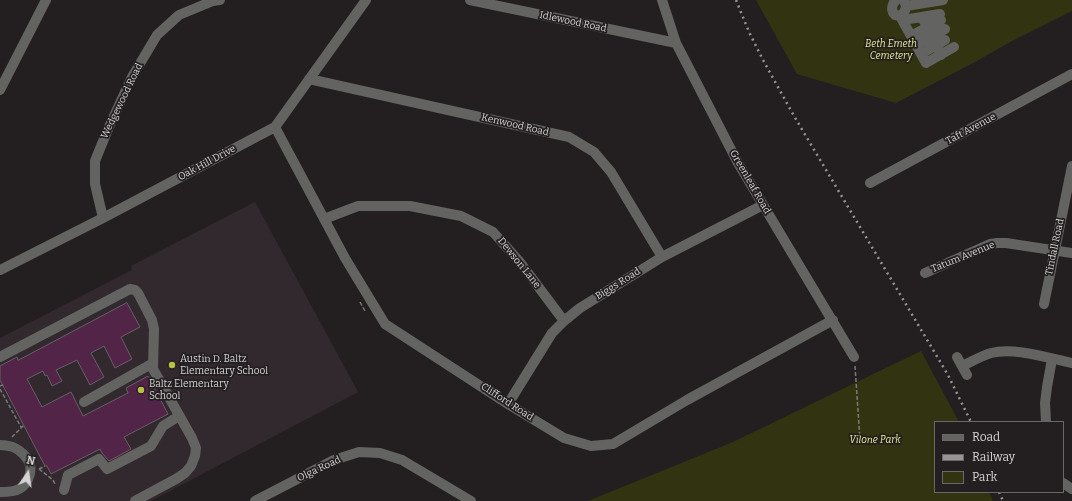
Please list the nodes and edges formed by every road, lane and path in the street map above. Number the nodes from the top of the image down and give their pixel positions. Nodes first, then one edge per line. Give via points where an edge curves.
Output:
1 (46, 0) edge
2 (220, 0) edge
3 (366, 0) edge
4 (470, 0) edge
5 (662, 0) edge
6 (943, 0) edge
7 (923, 2) edge
8 (897, 9) edge
9 (922, 17) junction
10 (935, 37) junction
11 (914, 40) junction
12 (676, 43) junction
13 (954, 47) dead end
14 (921, 54) junction
15 (941, 55) junction
16 (1072, 74) edge
17 (309, 78) junction
18 (0, 90) edge
19 (275, 127) junction
20 (1072, 166) edge
21 (870, 183) dead end
22 (763, 205) junction
23 (103, 218) junction
24 (324, 219) junction
25 (1055, 249) junction
26 (1072, 252) edge
27 (662, 257) junction
28 (0, 270) edge
29 (925, 273) dead end
30 (359, 301) dead end
31 (1044, 304) dead end
32 (368, 315) dead end
33 (833, 320) junction
34 (564, 321) junction
35 (854, 356) joint
36 (0, 357) edge
37 (957, 357) dead end
38 (1052, 359) junction
39 (153, 363) junction
40 (1072, 363) edge
41 (3, 385) dead end
42 (0, 388) edge
43 (84, 402) dead end
44 (508, 404) junction
45 (179, 416) junction
46 (1046, 421) edge
47 (24, 425) dead end
48 (21, 427) junction
49 (10, 440) dead end
50 (860, 440) dead end
51 (0, 445) edge
52 (45, 466) dead end
53 (36, 467) dead end
54 (39, 469) junction
55 (61, 490) joint
56 (0, 492) edge
57 (135, 501) edge
58 (255, 501) edge
59 (471, 501) edge

1 - 18 street
2 - 23 street, Wedgewood Road via 179,15 157,35 132,78 95,161 95,184
3 - 17 street, Oak Hill Drive
4 - 12 street, Idlewood Road
5 - 12 street, Greenleaf Road
6 - 7 street
7 - 8 street
8 - 9 street
8 - 11 street
9 - 10 street
9 - 10 street via 942,21
10 - 11 street
10 - 14 street
10 - 15 street
11 - 14 street
12 - 22 street, Greenleaf Road via 738,163
13 - 15 street
14 - 15 street via 926,63
16 - 21 street, Taft Avenue
17 - 19 street, Oak Hill Drive
17 - 27 street, Kenwood Road via 569,137 594,152 611,172
19 - 23 street, Oak Hill Drive
19 - 24 street, Clifford Road
20 - 25 street, Tindall Road
22 - 27 street, Biggs Road
22 - 33 street, Greenleaf Road
23 - 28 street, Oak Hill Drive
24 - 34 street, Dewson Lane via 358,206 410,206 461,216 493,232 519,261
24 - 44 street, Clifford Road via 386,324
25 - 26 street, Tatum Avenue
25 - 29 street, Tatum Avenue via 1006,243 990,244
25 - 31 street, Tindall Road
27 - 34 street, Biggs Road via 580,308
30 - 32 path
33 - 35 street, Greenleaf Road
33 - 44 street, Clifford Road via 613,444 591,446 564,438
34 - 44 street, Biggs Road via 552,333
35 - 50 path
36 - 39 street via 130,289 138,293 152,320
37 - 38 street via 965,371 990,353 1019,352
38 - 40 street
38 - 46 street via 1046,387
39 - 43 street
39 - 45 street via 153,369
41 - 42 path
42 - 48 path
45 - 55 street via 163,426 151,446 107,469 100,459 68,475
45 - 57 street via 196,448 191,466 176,479
47 - 48 path
48 - 49 path
51 - 56 street via 20,451 30,465 25,485 18,490
52 - 54 path
53 - 54 path
54 - 55 path
58 - 59 street, Olga Road via 334,460 359,452 380,453 402,460

